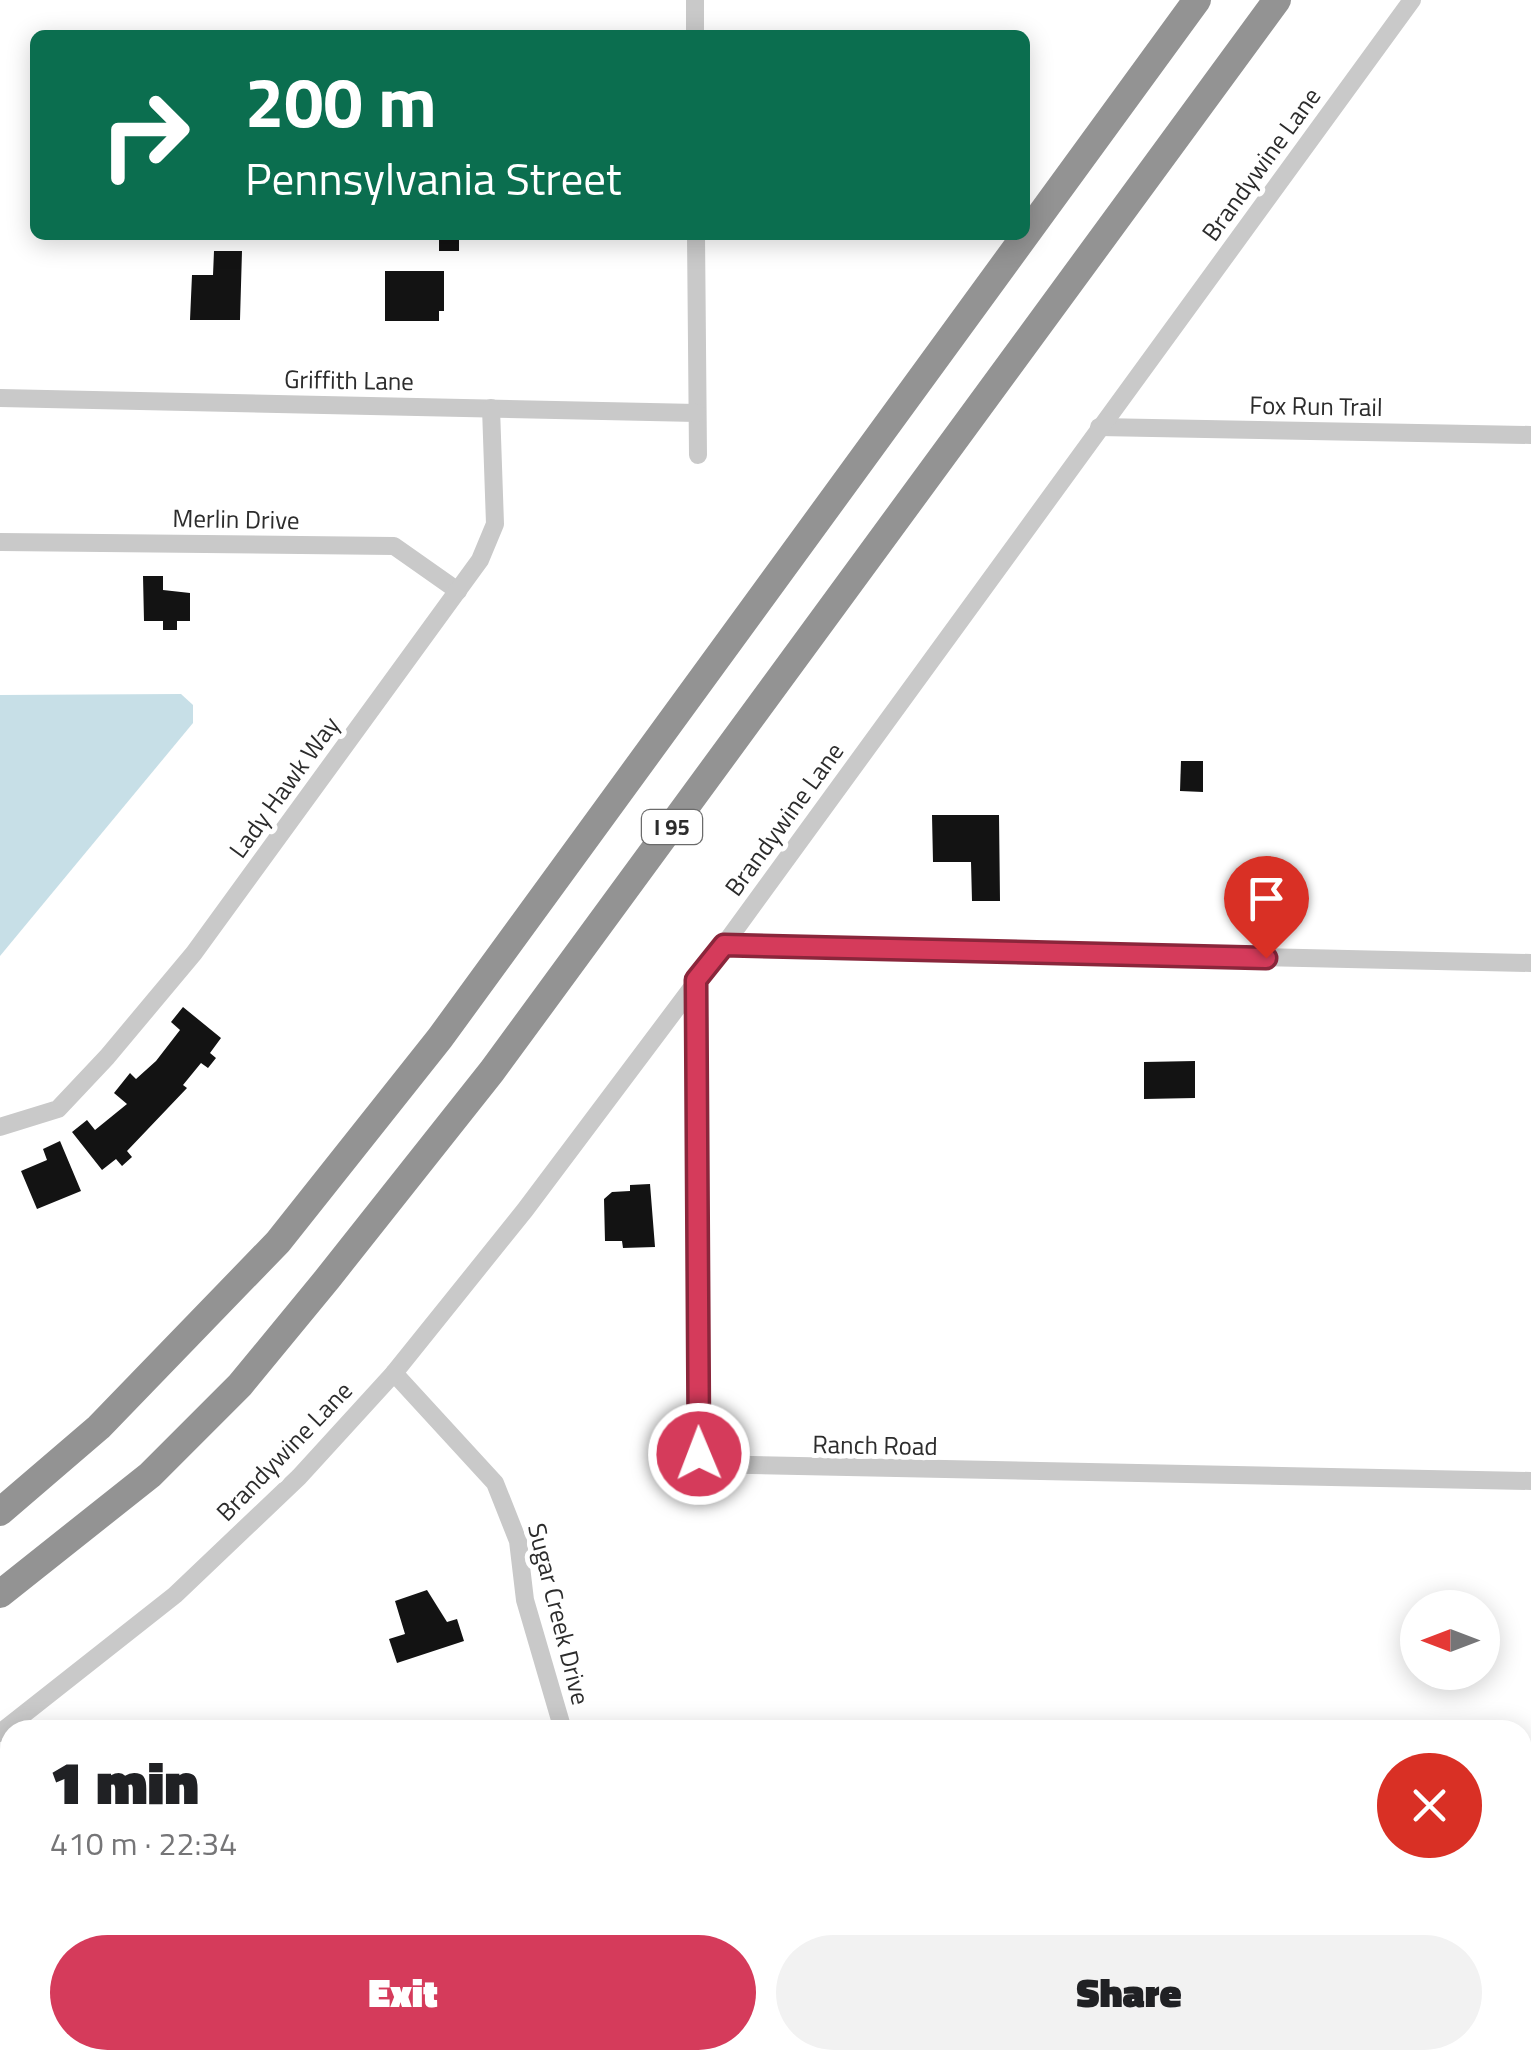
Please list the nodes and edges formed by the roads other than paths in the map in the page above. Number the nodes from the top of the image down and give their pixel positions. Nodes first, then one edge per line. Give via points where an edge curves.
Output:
1 (695, 0) edge
2 (1197, 0) edge
3 (1278, 0) edge
4 (1412, 0) edge
5 (695, 30) edge
6 (1030, 229) edge
7 (696, 240) edge
8 (1022, 240) edge
9 (0, 398) edge
10 (492, 408) junction
11 (698, 413) junction
12 (1099, 427) junction
13 (1531, 435) edge
14 (698, 454) dead end
15 (0, 542) edge
16 (458, 591) junction
17 (724, 945) junction
18 (1531, 963) edge
19 (696, 980) junction
20 (0, 1127) edge
21 (394, 1373) junction
22 (1531, 1481) edge
23 (0, 1512) edge
24 (0, 1594) edge
25 (16, 1720) edge
26 (561, 1720) edge

1 - 5 street
2 - 6 highway, I 95
3 - 24 highway, I 95 via 504,1056 328,1278 240,1385 150,1474
4 - 12 street, Brandywine Lane
7 - 11 street
8 - 23 highway, I 95 via 440,1038 278,1242 99,1427
9 - 10 street, Griffith Lane
10 - 11 street, Griffith Lane
10 - 16 street, Lady Hawk Way via 495,524
11 - 14 street
12 - 13 street, Fox Run Trail
12 - 17 street, Brandywine Lane
15 - 16 street, Merlin Drive via 394,546
16 - 20 street, Lady Hawk Way via 194,954 107,1057 58,1108
17 - 18 street
17 - 19 street, Brandywine Lane
19 - 21 street, Brandywine Lane
19 - 22 street, Ranch Road via 698,1445 704,1464
21 - 25 street, Brandywine Lane via 300,1477 175,1594
21 - 26 street, Sugar Creek Drive via 495,1483 518,1541 525,1600

